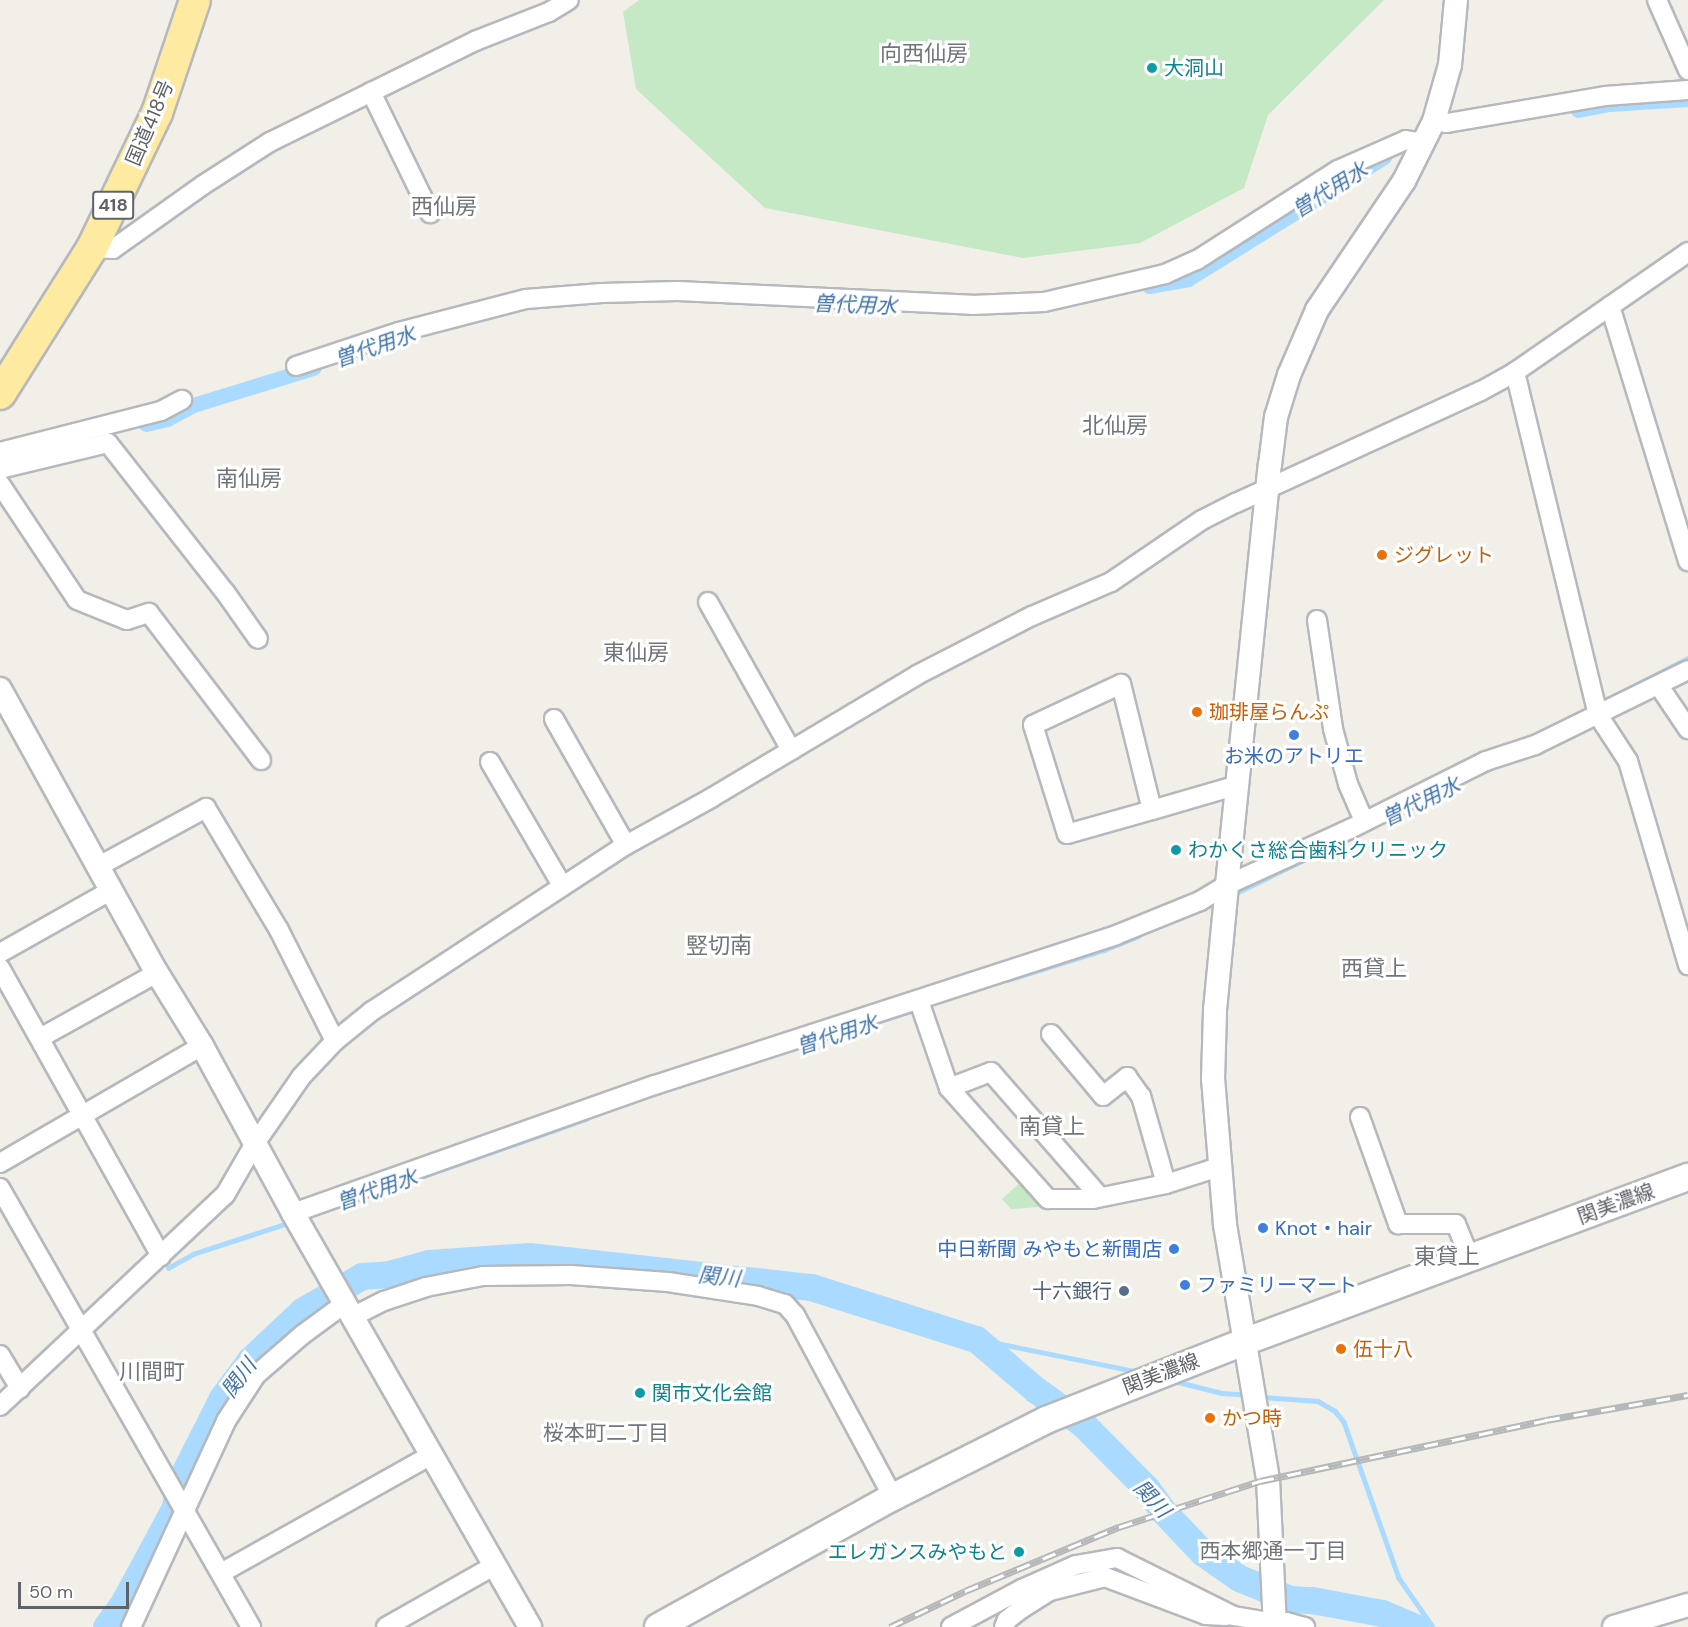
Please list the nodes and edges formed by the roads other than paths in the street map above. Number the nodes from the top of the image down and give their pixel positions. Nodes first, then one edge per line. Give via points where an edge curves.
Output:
1 (195, 0) edge
2 (569, 0) edge
3 (1455, 0) edge
4 (1657, 0) edge
5 (1688, 70) edge
6 (1688, 90) edge
7 (371, 92) junction
8 (1434, 122) junction
9 (1424, 143) junction
10 (430, 213) dead end
11 (92, 248) junction
12 (1688, 252) edge
13 (1610, 306) junction
14 (296, 366) dead end
15 (1515, 372) junction
16 (0, 394) edge
17 (182, 400) dead end
18 (0, 452) edge
19 (0, 469) edge
20 (0, 484) edge
21 (1268, 489) junction
22 (1688, 561) edge
23 (708, 602) dead end
24 (1317, 620) dead end
25 (258, 639) dead end
26 (1688, 670) edge
27 (1659, 686) junction
28 (0, 688) edge
29 (1598, 715) junction
30 (554, 719) dead end
31 (1688, 729) edge
32 (791, 750) junction
33 (261, 760) dead end
34 (490, 762) dead end
35 (1238, 785) junction
36 (1152, 810) junction
37 (1364, 821) junction
38 (626, 845) junction
39 (99, 866) junction
40 (562, 885) junction
41 (1227, 885) junction
42 (112, 890) junction
43 (1684, 941) edge
44 (0, 953) edge
45 (1688, 965) edge
46 (0, 968) edge
47 (157, 973) junction
48 (919, 1001) junction
49 (1051, 1034) dead end
50 (39, 1038) junction
51 (335, 1041) junction
52 (202, 1046) junction
53 (949, 1088) junction
54 (83, 1116) junction
55 (1360, 1117) dead end
56 (254, 1145) junction
57 (0, 1163) edge
58 (1219, 1167) junction
59 (1688, 1177) edge
60 (1166, 1184) junction
61 (0, 1188) edge
62 (1100, 1197) junction
63 (293, 1213) junction
64 (161, 1256) junction
65 (1470, 1258) junction
66 (348, 1310) junction
67 (82, 1331) junction
68 (1244, 1342) junction
69 (0, 1355) edge
70 (20, 1388) junction
71 (0, 1406) edge
72 (431, 1455) junction
73 (893, 1497) junction
74 (183, 1509) junction
75 (495, 1565) junction
76 (221, 1573) junction
77 (1688, 1605) edge
78 (1234, 1616) junction
79 (1275, 1624) edge
80 (958, 1625) edge
81 (131, 1627) edge
82 (250, 1627) edge
83 (386, 1627) edge
84 (530, 1627) edge
85 (658, 1627) edge
86 (1004, 1627) edge
87 (1305, 1627) edge
88 (1614, 1627) edge

1 - 11 highway, 国道418号 / 418 via 157,113
2 - 7 street
3 - 8 street via 1450,65
4 - 5 street
6 - 8 street via 1605,96
7 - 10 street
7 - 11 street via 270,142 113,249
8 - 9 street
9 - 14 street via 1406,140 1338,170 1197,260 1165,274 1044,302 972,306 678,291 526,299 399,332
9 - 21 street via 1404,181 1317,310 1276,417
11 - 16 highway, 国道418号 / 418
12 - 13 street
13 - 15 street
13 - 22 street
15 - 21 street
15 - 29 street
17 - 18 street via 161,411
19 - 25 street via 108,444
20 - 33 street via 77,600 127,620 149,614
21 - 32 street via 1202,520 1112,582 1032,616 917,675
21 - 35 street
23 - 32 street
24 - 37 street via 1334,729 1348,784
26 - 27 street
27 - 29 street
27 - 31 street
28 - 39 street
29 - 37 street via 1535,745 1486,760
29 - 43 street via 1628,761
30 - 38 street
32 - 38 street
34 - 40 street
35 - 36 street
35 - 41 street
36 - 36 street via 1067,834 1033,725 1121,684
37 - 41 street
38 - 40 street
39 - 42 street
39 - 51 street via 206,808 279,930
40 - 51 street via 372,1011
41 - 48 street via 1200,901 1116,935
41 - 58 street via 1213,1079
42 - 44 street
42 - 47 street
43 - 45 street
46 - 50 street
47 - 50 street
47 - 52 street
48 - 53 street
48 - 63 street via 656,1085
49 - 60 street via 1103,1096 1127,1077 1141,1096
50 - 54 street
51 - 56 street via 301,1077
52 - 54 street
52 - 56 street
53 - 62 street via 1048,1199
53 - 62 street via 992,1072
54 - 57 street
54 - 64 street
55 - 65 street via 1398,1224 1456,1224
56 - 63 street
56 - 64 street via 225,1195
58 - 60 street
58 - 68 street
59 - 65 main road, 関美濃線
60 - 62 street
61 - 67 street
63 - 66 street
64 - 67 street
65 - 68 main road, 関美濃線
66 - 72 street
66 - 73 street via 426,1287 483,1276 571,1275 668,1282 758,1296 784,1304 795,1316
66 - 74 street via 302,1335 256,1374 226,1421
67 - 70 street
67 - 74 street
68 - 73 main road, 関美濃線 via 1046,1420
68 - 79 street via 1268,1479
69 - 70 street
70 - 71 street
72 - 75 street
72 - 76 street
73 - 85 main road, 関美濃線
74 - 76 street
74 - 81 street
75 - 83 street
75 - 84 street
76 - 82 street
77 - 88 street
78 - 79 street
78 - 80 street via 1117,1558 1076,1565
78 - 86 street via 1206,1614 1105,1577 1050,1591 1006,1620
79 - 87 street via 1286,1622

